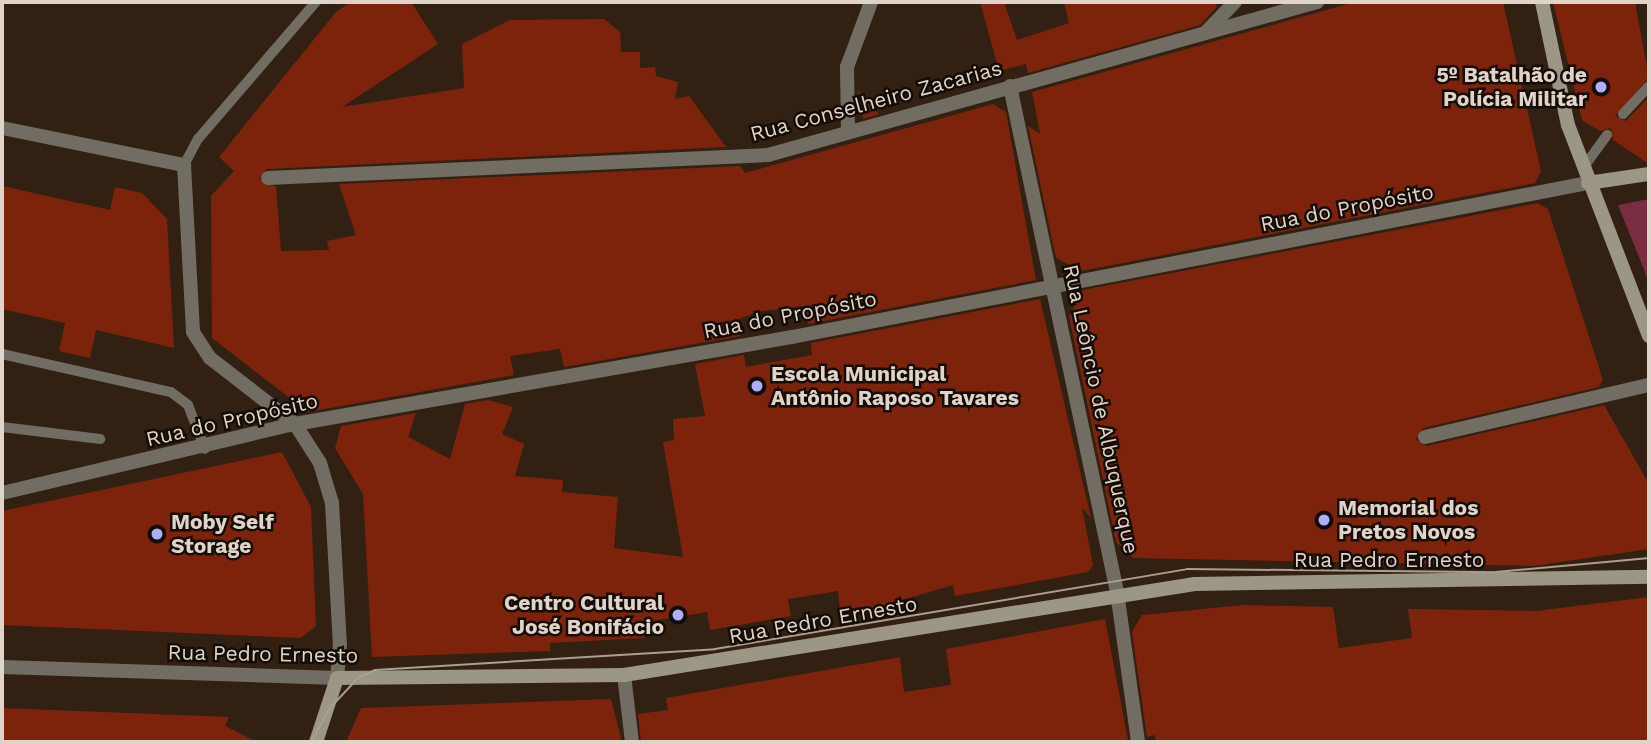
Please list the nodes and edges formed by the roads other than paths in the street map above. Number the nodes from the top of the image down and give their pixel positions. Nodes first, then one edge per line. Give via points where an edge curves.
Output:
1 (316, 2) edge
2 (871, 2) edge
3 (1236, 2) edge
4 (1317, 2) edge
5 (1542, 2) edge
6 (1206, 32) junction
7 (1010, 86) junction
8 (1649, 86) edge
9 (1623, 114) dead end
10 (2, 128) edge
11 (848, 132) junction
12 (1607, 135) dead end
13 (184, 166) junction
14 (1583, 168) junction
15 (1649, 174) edge
16 (268, 178) dead end
17 (1588, 183) junction
18 (1055, 285) junction
19 (1649, 336) edge
20 (2, 354) edge
21 (1649, 384) edge
22 (295, 424) junction
23 (2, 427) edge
24 (1425, 437) dead end
25 (100, 439) dead end
26 (205, 449) junction
27 (2, 493) edge
28 (1649, 577) edge
29 (1117, 592) junction
30 (2, 667) edge
31 (624, 675) junction
32 (337, 678) junction
33 (316, 742) edge
34 (632, 742) edge
35 (1138, 742) edge

1 - 13 lane via 198,139
2 - 11 street via 847,67
3 - 6 street
4 - 6 street, Rua Conselheiro Zacarias
5 - 14 street
6 - 7 street, Rua Conselheiro Zacarias
7 - 11 street, Rua Conselheiro Zacarias
7 - 18 street, Rua Leôncio de Albuquerque
8 - 9 lane
10 - 13 street
11 - 16 street, Rua Conselheiro Zacarias via 768,155 720,161
12 - 14 lane
13 - 22 street via 181,201 197,344
14 - 17 street
15 - 17 street
17 - 18 street, Rua do Propósito
17 - 19 street
18 - 22 street, Rua do Propósito
18 - 29 street, Rua Leôncio de Albuquerque
20 - 26 lane via 177,395 188,405
21 - 24 street
22 - 26 street, Rua do Propósito
22 - 32 street via 320,463 332,503 340,610
23 - 25 lane
26 - 27 street, Rua do Propósito
28 - 29 street, Rua Pedro Ernesto via 1286,580
29 - 31 street, Rua Pedro Ernesto
29 - 35 street, Rua Leôncio de Albuquerque
30 - 32 street, Rua Pedro Ernesto
31 - 32 street, Rua Pedro Ernesto
31 - 34 street
32 - 33 street

